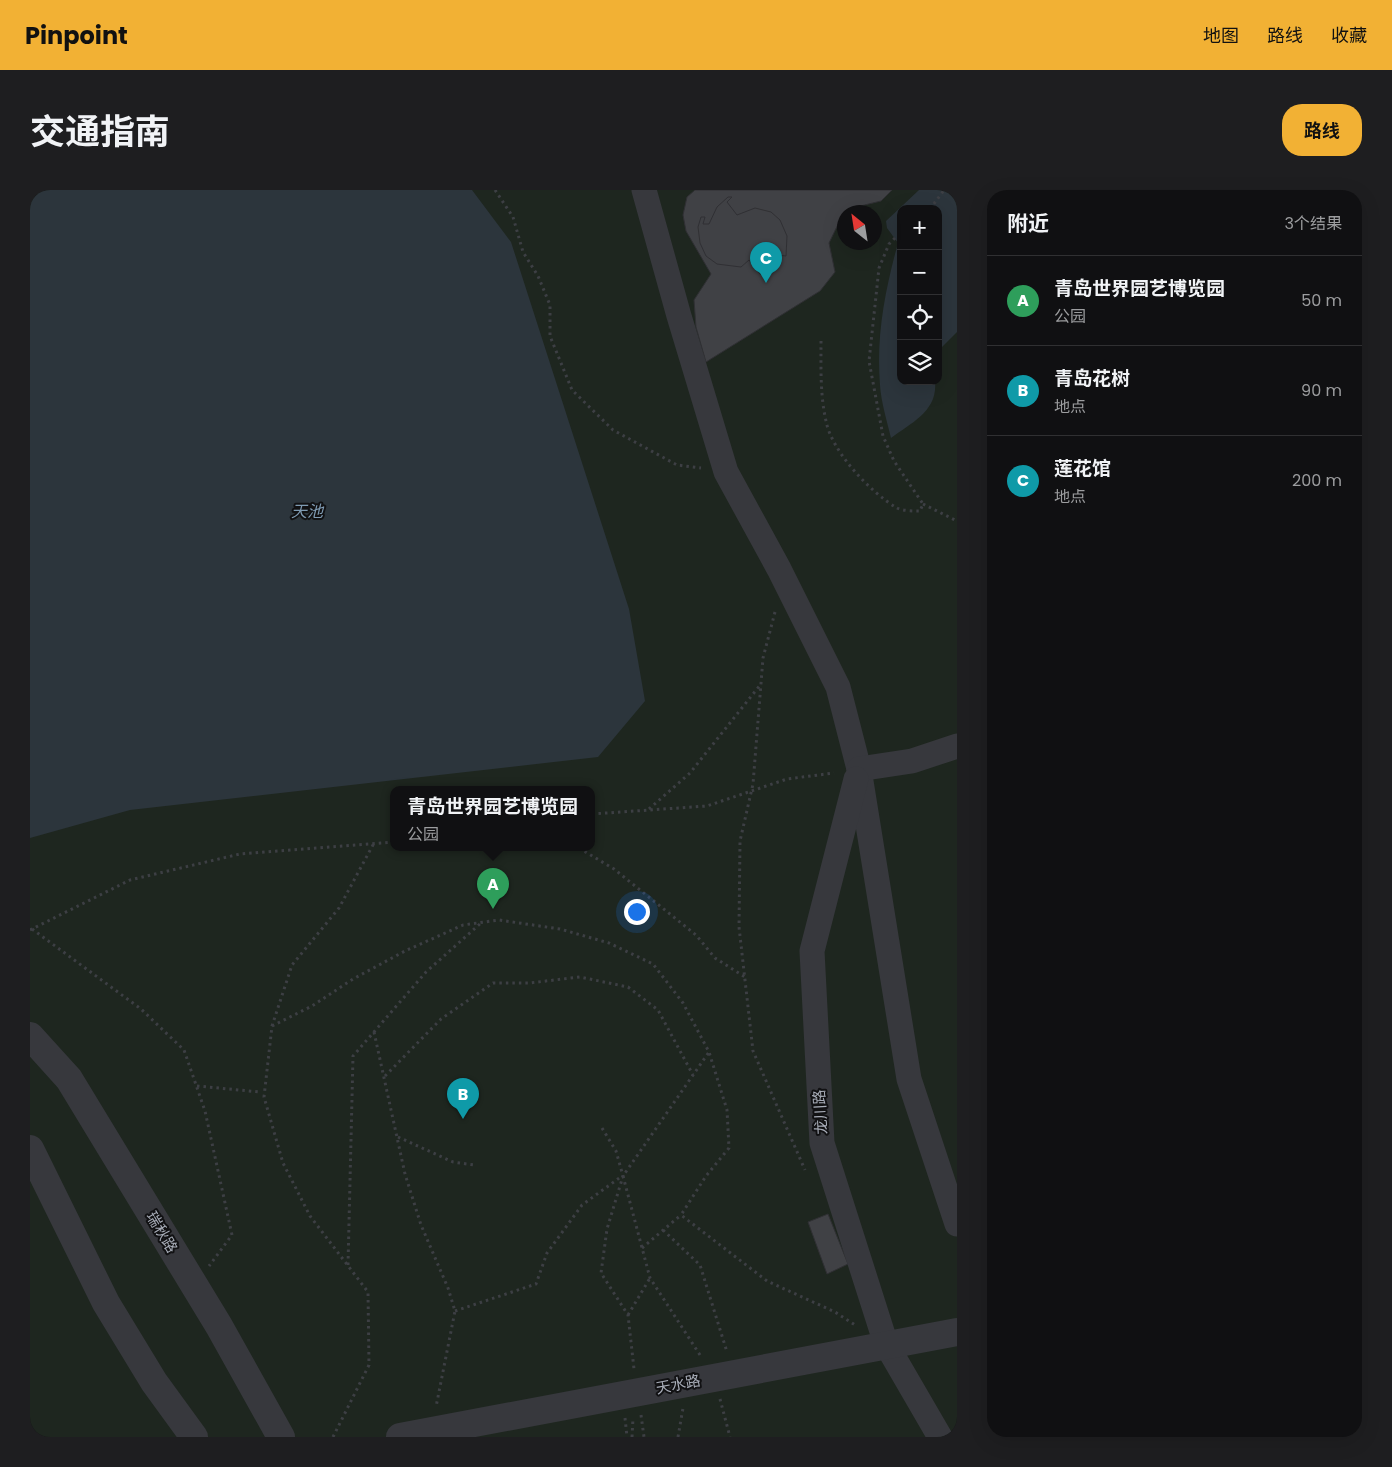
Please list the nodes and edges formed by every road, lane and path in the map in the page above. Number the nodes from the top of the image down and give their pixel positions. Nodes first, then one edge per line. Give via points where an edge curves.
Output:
1 (495, 190) edge
2 (644, 190) edge
3 (944, 190) edge
4 (933, 205) edge
5 (897, 236) edge
6 (821, 341) dead end
7 (726, 472) junction
8 (923, 504) junction
9 (957, 521) edge
10 (784, 579) junction
11 (762, 683) junction
12 (957, 746) edge
13 (859, 769) junction
14 (648, 810) junction
15 (595, 814) edge
16 (390, 842) edge
17 (374, 843) junction
18 (584, 851) edge
19 (482, 922) junction
20 (31, 930) edge
21 (745, 977) junction
22 (272, 1026) junction
23 (374, 1032) junction
24 (30, 1036) edge
25 (709, 1052) junction
26 (385, 1076) junction
27 (693, 1076) junction
28 (197, 1086) junction
29 (260, 1092) dead end
30 (602, 1128) dead end
31 (398, 1136) junction
32 (30, 1149) edge
33 (474, 1165) dead end
34 (623, 1176) junction
35 (836, 1187) junction
36 (681, 1216) junction
37 (957, 1224) edge
38 (663, 1230) junction
39 (642, 1248) junction
40 (348, 1266) junction
41 (650, 1278) junction
42 (195, 1286) junction
43 (455, 1311) junction
44 (628, 1315) junction
45 (957, 1332) edge
46 (886, 1344) junction
47 (724, 1375) junction
48 (636, 1392) junction
49 (432, 1431) junction
50 (194, 1437) edge
51 (281, 1437) edge
52 (333, 1437) edge
53 (400, 1437) edge
54 (730, 1437) edge
55 (940, 1437) edge

1 - 7 path via 513,217 523,252 550,305 550,336 572,390 612,430 677,465
2 - 7 street
3 - 4 path
5 - 8 path via 889,244 879,268 869,361 883,436 894,461
6 - 8 path via 826,423 846,464 899,509 920,512
7 - 10 street
8 - 9 path
10 - 11 path via 763,658
10 - 13 street via 838,687
11 - 14 path via 690,773
11 - 21 path via 753,784 740,841 739,927
12 - 13 street via 912,761
13 - 14 path via 787,779 707,806
13 - 35 street, 龙川路 via 812,951 822,1143
13 - 37 street via 909,1079
14 - 15 path
16 - 17 path
17 - 20 path via 240,854 130,880
17 - 22 path via 339,908 292,965
18 - 21 path via 614,869 696,935 715,958
19 - 22 path via 463,925 405,951
19 - 23 path via 426,972
19 - 25 path via 499,920 560,929 609,943 653,964 683,1003
20 - 28 path via 140,1009 184,1050
21 - 35 path via 753,1050 804,1170 816,1185
22 - 40 path via 264,1097 283,1163 310,1216
23 - 26 path
23 - 40 path via 353,1056
24 - 42 street, 瑞秋路 via 69,1079
25 - 27 path
25 - 36 path via 727,1110 729,1148 706,1176
26 - 27 path via 441,1019 493,983 580,978 628,987 658,1010
26 - 31 path
27 - 34 path
28 - 29 path
28 - 42 path via 232,1235
30 - 34 path via 616,1151
31 - 33 path via 453,1162
31 - 43 path via 405,1174 421,1225
32 - 50 street via 106,1303 154,1382
34 - 39 path
34 - 43 path via 582,1205 547,1253 536,1284
34 - 44 path via 607,1229 601,1273
35 - 46 street, 龙川路
36 - 38 path
36 - 46 path via 767,1281 835,1312
38 - 39 path
38 - 47 path via 700,1265
39 - 41 path
40 - 52 path via 368,1292 369,1365
41 - 44 path
41 - 47 path
42 - 51 street, 瑞秋路
43 - 49 path
44 - 48 path
45 - 46 street, 天水路
46 - 47 street, 天水路
46 - 55 street, 龙川路
47 - 48 street, 天水路
47 - 54 path
48 - 49 street, 天水路
49 - 53 street, 天水路

